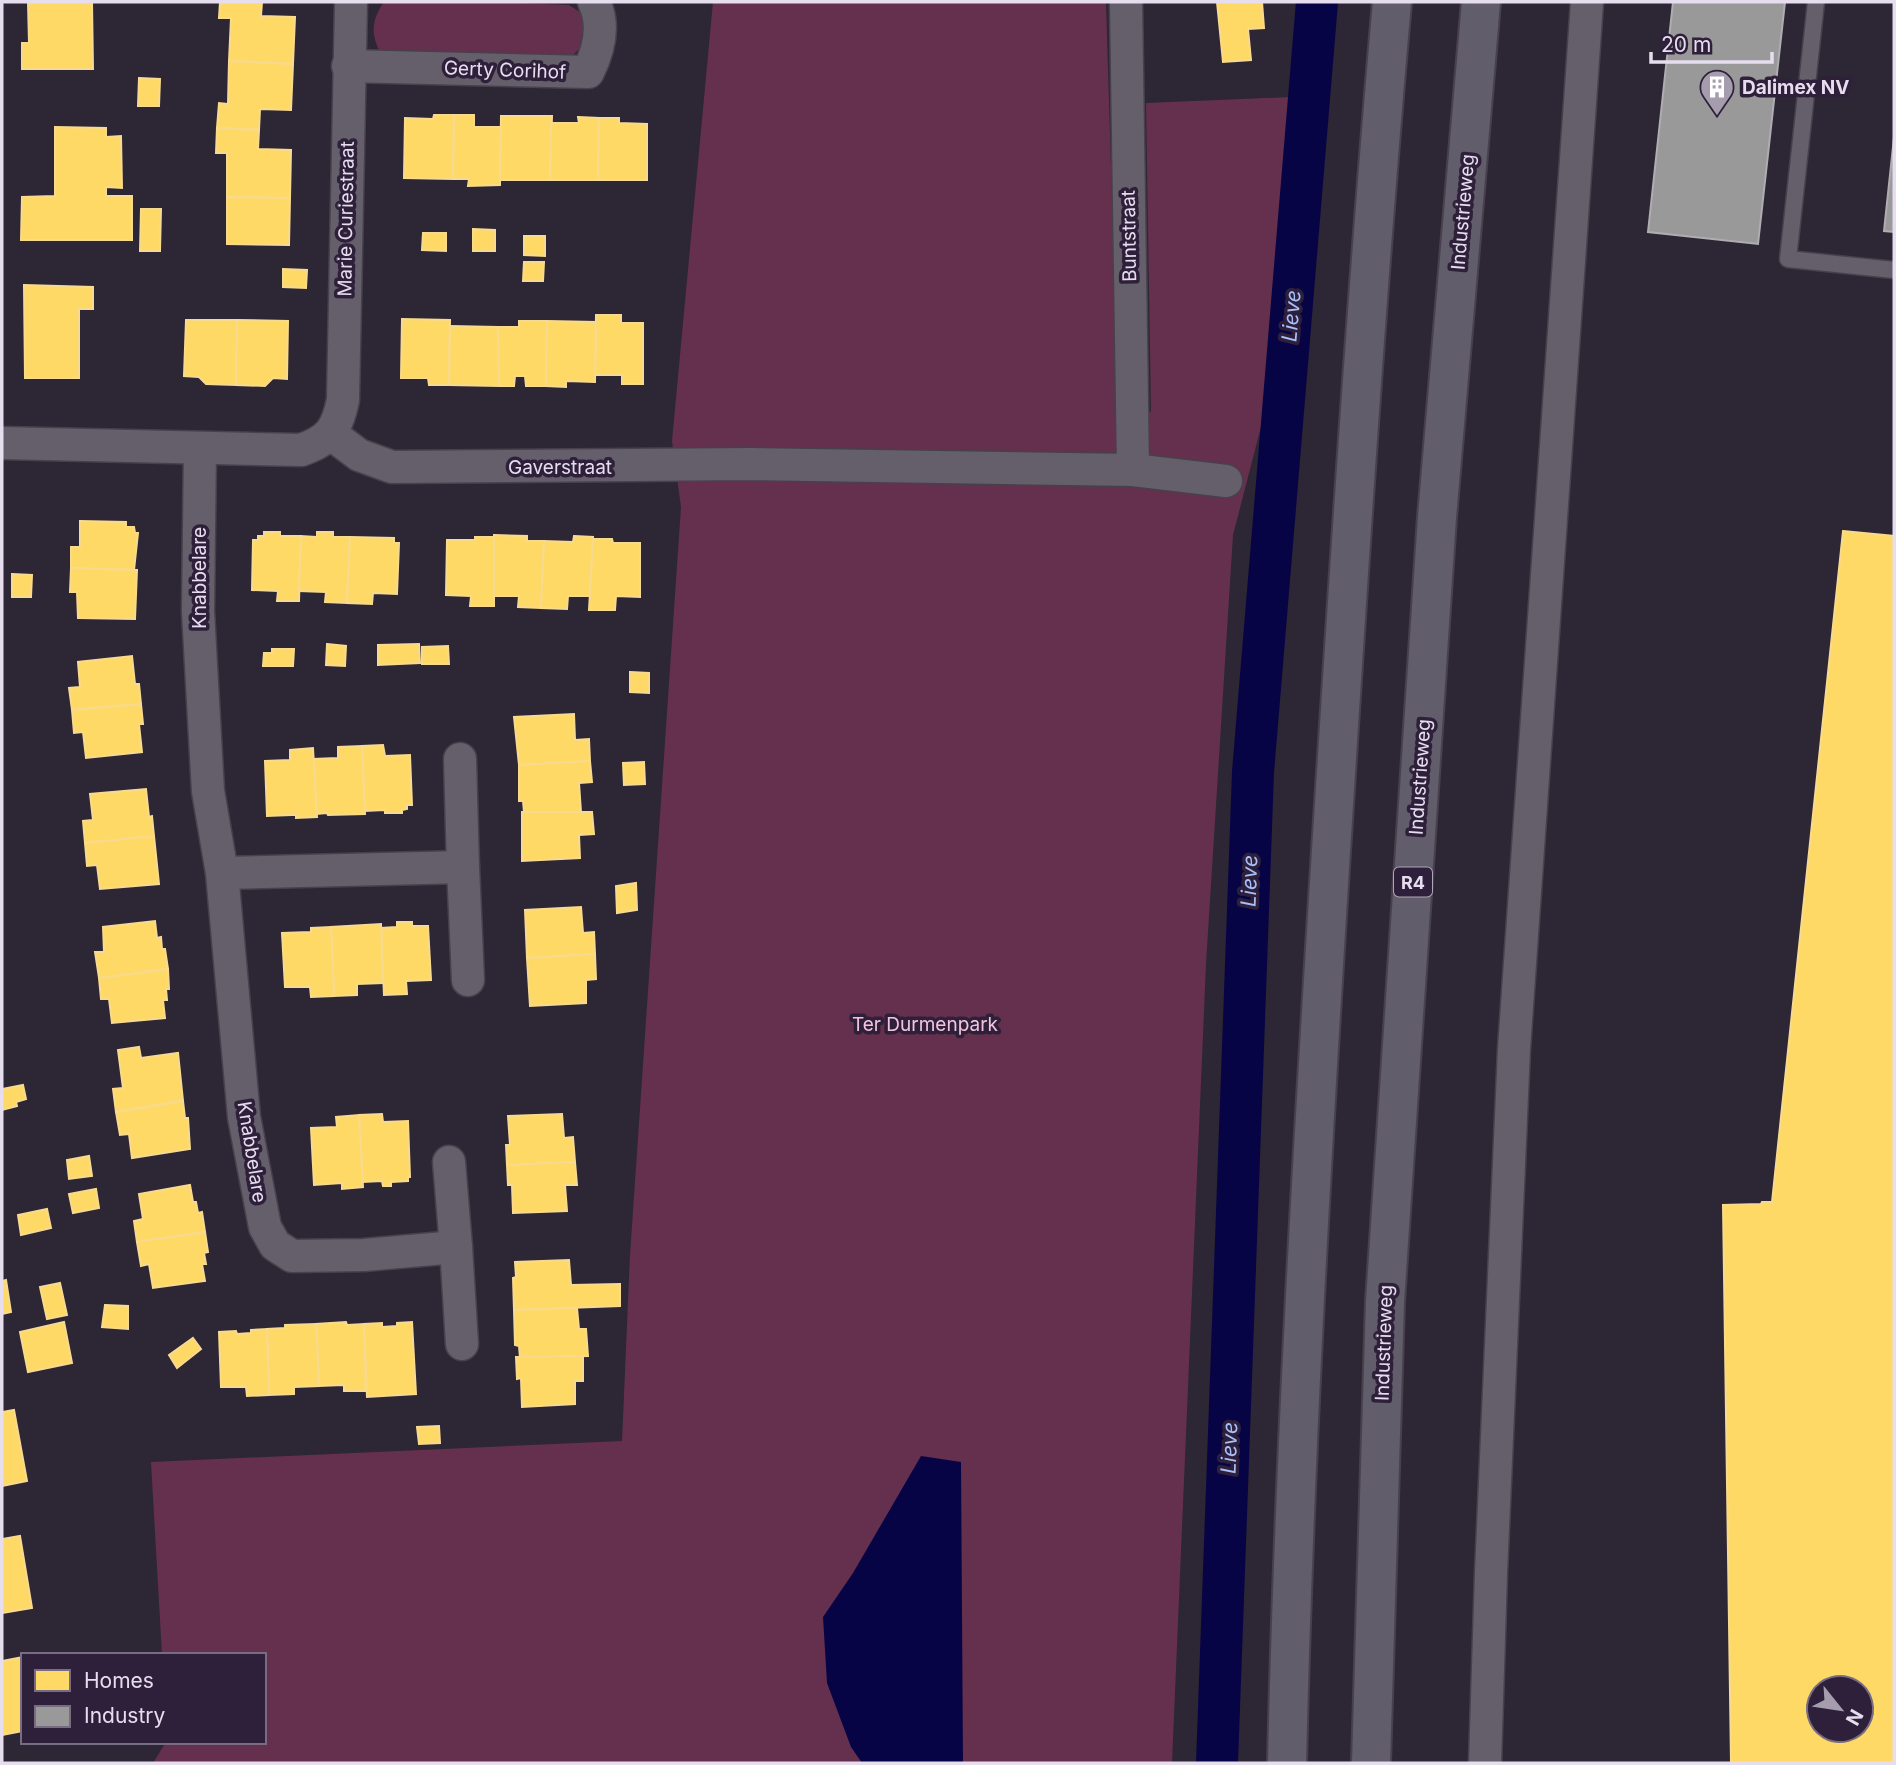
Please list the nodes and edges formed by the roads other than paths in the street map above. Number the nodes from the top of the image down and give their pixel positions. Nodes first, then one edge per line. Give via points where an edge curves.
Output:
1 (351, 2) edge
2 (594, 2) edge
3 (1126, 2) edge
4 (1392, 2) edge
5 (1481, 2) edge
6 (1587, 2) edge
7 (1816, 2) edge
8 (348, 66) junction
9 (1894, 270) edge
10 (331, 433) junction
11 (2, 443) edge
12 (200, 449) junction
13 (1133, 470) junction
14 (1226, 481) dead end
15 (460, 759) dead end
16 (463, 867) junction
17 (222, 873) junction
18 (468, 980) dead end
19 (449, 1162) dead end
20 (456, 1247) junction
21 (462, 1344) dead end
22 (1287, 1763) edge
23 (1371, 1763) edge
24 (1485, 1763) edge

1 - 8 street, Marie Curiestraat
2 - 8 street, Gerty Corihof via 600,31 588,72
3 - 13 street, Buntstraat
4 - 22 highway via 1353,496 1317,1074
5 - 23 highway, Industrieweg / R4 via 1437,517 1385,1302
6 - 24 street via 1514,1049
7 - 9 lane via 1788,259
8 - 10 street, Marie Curiestraat via 343,400
10 - 12 street via 319,444 301,450
10 - 13 street, Gaverstraat via 359,455 393,467 752,464
11 - 12 street
12 - 17 street, Knabbelare via 202,710 208,791
13 - 14 street, Gaverstraat
15 - 16 street
16 - 17 street
16 - 18 street
17 - 20 street, Knabbelare via 244,1117 265,1227 275,1245 292,1256
19 - 20 street
20 - 21 street

